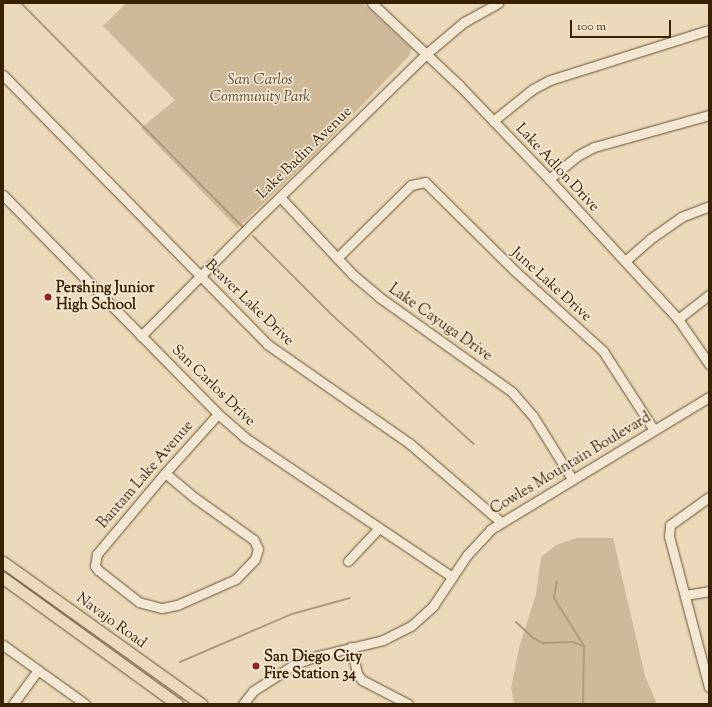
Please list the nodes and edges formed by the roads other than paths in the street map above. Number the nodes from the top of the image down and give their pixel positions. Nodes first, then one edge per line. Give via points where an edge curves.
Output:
1 (372, 3) edge
2 (498, 3) edge
3 (709, 30) edge
4 (426, 54) junction
5 (3, 75) edge
6 (709, 115) edge
7 (493, 121) junction
8 (549, 180) junction
9 (3, 195) edge
10 (281, 198) junction
11 (709, 206) edge
12 (337, 258) junction
13 (624, 261) junction
14 (201, 276) junction
15 (709, 295) edge
16 (678, 318) junction
17 (141, 336) junction
18 (709, 364) edge
19 (709, 397) edge
20 (218, 414) junction
21 (654, 430) junction
22 (165, 473) junction
23 (572, 479) junction
24 (709, 497) edge
25 (500, 522) junction
26 (379, 528) junction
27 (348, 561) dead end
28 (3, 562) edge
29 (452, 577) junction
30 (3, 578) edge
31 (709, 591) edge
32 (685, 595) junction
33 (3, 645) edge
34 (351, 647) junction
35 (38, 670) junction
36 (709, 687) edge
37 (13, 704) edge
38 (85, 704) edge
39 (177, 704) edge
40 (201, 704) edge
41 (243, 704) edge
42 (408, 704) edge

1 - 4 street, Lake Adlon Drive
2 - 4 street, Lake Badin Avenue via 464,22
3 - 7 street via 550,80 533,89
4 - 7 street, Lake Adlon Drive
4 - 10 street, Lake Badin Avenue
5 - 14 street, Beaver Lake Drive
6 - 8 street via 594,147 577,156
7 - 8 street, Lake Adlon Drive
8 - 13 street, Lake Adlon Drive
9 - 17 street, San Carlos Drive
10 - 12 street, Lake Cayuga Drive
10 - 14 street, Lake Badin Avenue
11 - 13 street via 682,217
12 - 21 street, June Lake Drive via 411,185 421,182 429,185 516,272 603,351
12 - 23 street, Lake Cayuga Drive via 379,297 512,392 533,416
13 - 16 street, Lake Adlon Drive
14 - 17 street, Lake Badin Avenue
14 - 25 street, Beaver Lake Drive via 268,344 409,443
15 - 16 street
16 - 18 street, Lake Adlon Drive
17 - 20 street, San Carlos Drive
19 - 21 street, Cowles Mountain Boulevard
20 - 22 street, Bantam Lake Avenue
20 - 26 street, San Carlos Drive via 244,437
21 - 23 street, Cowles Mountain Boulevard
22 - 22 street, Bantam Lake Avenue via 97,554 95,566 139,602 161,608 177,605 236,579 255,559 258,549 254,540
23 - 25 street, Cowles Mountain Boulevard
24 - 32 street via 670,525 669,536
25 - 29 street, Cowles Mountain Boulevard via 467,555
26 - 27 street
26 - 29 street, San Carlos Drive
28 - 40 main road, Navajo Road
29 - 34 street, Cowles Mountain Boulevard via 433,606 411,626 383,640
30 - 39 main road, Navajo Road
31 - 32 street
32 - 36 street
33 - 35 street
34 - 41 street, Cowles Mountain Boulevard via 295,664 253,691
34 - 42 street via 357,674 362,680
35 - 37 street
35 - 38 street

